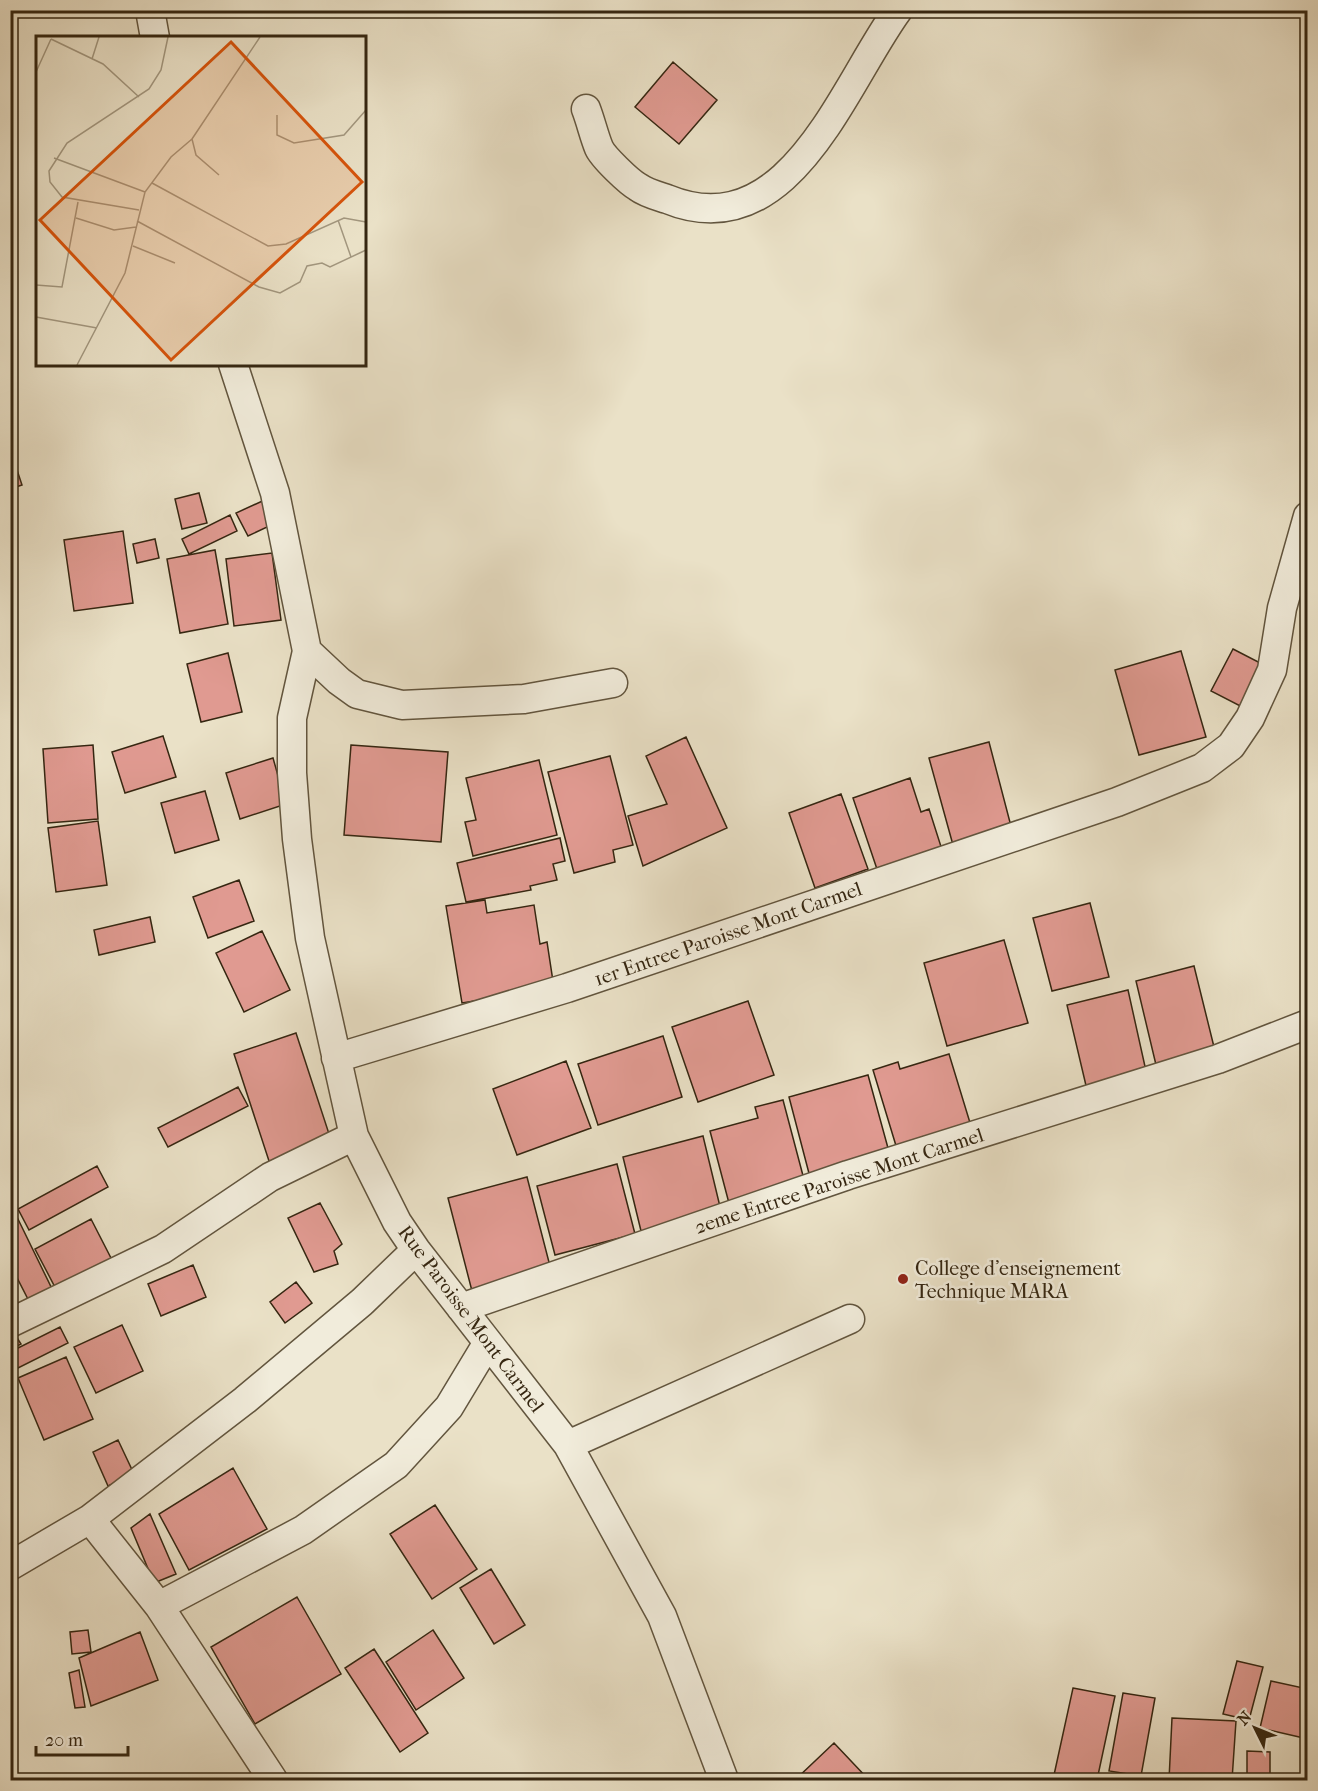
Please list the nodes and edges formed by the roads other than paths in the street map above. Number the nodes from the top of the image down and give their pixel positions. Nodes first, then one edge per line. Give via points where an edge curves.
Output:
1 (150, 10) edge
2 (898, 10) edge
3 (155, 36) edge
4 (586, 109) dead end
5 (234, 366) edge
6 (1308, 516) edge
7 (307, 651) junction
8 (613, 683) dead end
9 (1308, 1024) edge
10 (336, 1058) junction
11 (354, 1136) junction
12 (416, 1250) junction
13 (461, 1308) junction
14 (850, 1319) dead end
15 (10, 1323) edge
16 (487, 1344) junction
17 (568, 1445) junction
18 (90, 1519) junction
19 (10, 1566) edge
20 (159, 1606) junction
21 (273, 1780) edge
22 (724, 1780) edge

1 - 3 street
2 - 4 street via 807,155 777,184 751,200 709,210 684,206 637,187 600,151
5 - 7 street via 274,493
6 - 10 street, 1er Entree Paroisse Mont Carmel via 1282,608 1272,670 1250,718 1231,746 1202,768 1118,802 567,988
7 - 8 street via 357,694 402,705 524,699
7 - 10 street, Rue Paroisse Mont Carmel via 292,718 292,773 310,938
9 - 13 street, 2eme Entree Paroisse Mont Carmel via 1218,1059 848,1175
10 - 11 street, Rue Paroisse Mont Carmel
11 - 12 street, Rue Paroisse Mont Carmel via 397,1222
11 - 15 street via 270,1177 163,1249
12 - 13 street, Rue Paroisse Mont Carmel
12 - 18 street via 362,1302 245,1400
13 - 16 street, Rue Paroisse Mont Carmel
14 - 17 street
16 - 17 street, Rue Paroisse Mont Carmel
16 - 20 street via 449,1407 396,1465 303,1530
17 - 22 street, Rue Paroisse Mont Carmel via 662,1617
18 - 19 street
18 - 20 street
20 - 21 street

